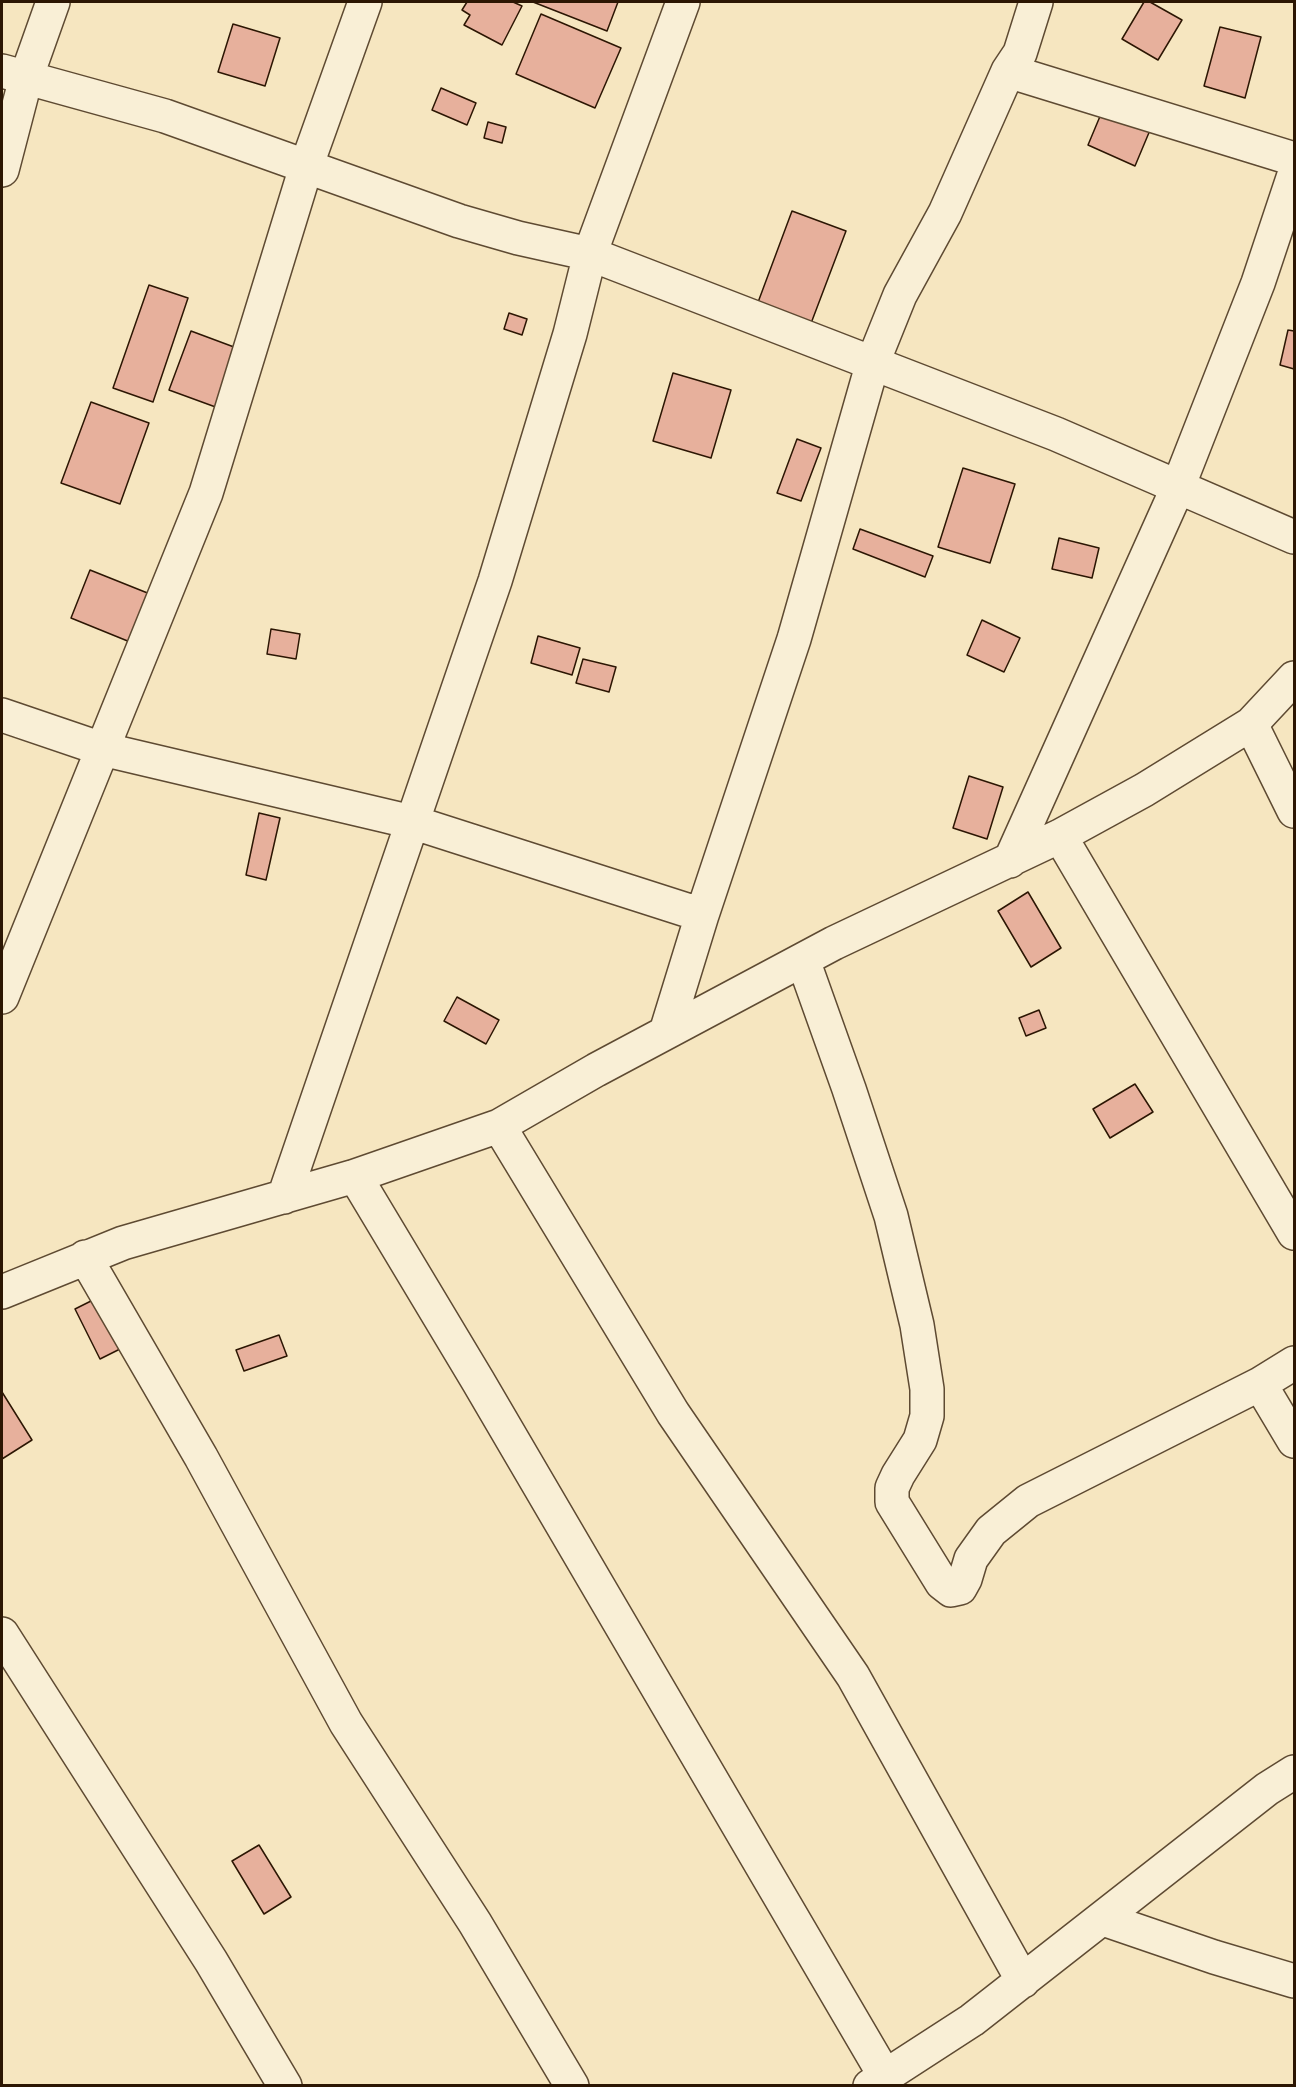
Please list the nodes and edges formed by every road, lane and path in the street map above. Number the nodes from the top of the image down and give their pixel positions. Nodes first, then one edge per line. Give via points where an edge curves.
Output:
1 (53, 2) edge
2 (365, 2) edge
3 (683, 2) edge
4 (1036, 2) edge
5 (1008, 71) junction
6 (14, 74) edge
7 (1294, 159) edge
8 (306, 167) junction
9 (2, 170) edge
10 (1294, 175) edge
11 (590, 254) junction
12 (873, 362) junction
13 (1178, 487) junction
14 (1294, 537) edge
15 (1294, 678) edge
16 (2, 715) edge
17 (1251, 724) junction
18 (102, 749) junction
19 (1294, 811) edge
20 (412, 822) junction
21 (1060, 836) junction
22 (1010, 861) junction
23 (702, 915) junction
24 (802, 960) junction
25 (2, 996) edge
26 (666, 1032) junction
27 (499, 1126) junction
28 (355, 1176) junction
29 (284, 1197) junction
30 (1294, 1233) edge
31 (85, 1257) junction
32 (2, 1292) edge
33 (1294, 1363) edge
34 (1260, 1384) junction
35 (1294, 1441) edge
36 (2, 1634) edge
37 (1294, 1772) edge
38 (1102, 1919) junction
39 (1023, 1981) junction
40 (1294, 1981) edge
41 (878, 2081) edge
42 (285, 2085) edge
43 (572, 2085) edge

1 - 6 street
2 - 8 street
3 - 11 street
4 - 5 street via 1020,53
5 - 7 street
5 - 12 street via 945,213 900,295
6 - 8 street via 165,116
6 - 9 street
8 - 11 street via 459,221
8 - 18 street via 206,493
10 - 13 street via 1258,283
11 - 12 street
11 - 20 street via 570,334 495,581
12 - 13 street
12 - 23 street via 794,639
13 - 14 street
13 - 22 street
15 - 17 street
16 - 18 street
17 - 19 street
17 - 21 street
18 - 20 street
18 - 25 street
20 - 23 street
20 - 29 street
21 - 22 street
21 - 30 street
22 - 24 street
23 - 26 street
24 - 26 street
24 - 34 street via 891,1216 917,1325 927,1416 920,1440 897,1475 892,1502 942,1583 951,1590 960,1588 971,1559 991,1531 1029,1501
26 - 27 street
27 - 28 street
27 - 39 street via 673,1413 853,1676
28 - 29 street
28 - 41 street via 478,1381
29 - 31 street
31 - 32 street
31 - 43 street via 201,1457 346,1723 475,1923
33 - 34 street
34 - 35 street
36 - 42 street via 211,1961
37 - 38 street
38 - 39 street
38 - 40 street
39 - 41 street via 972,2020

